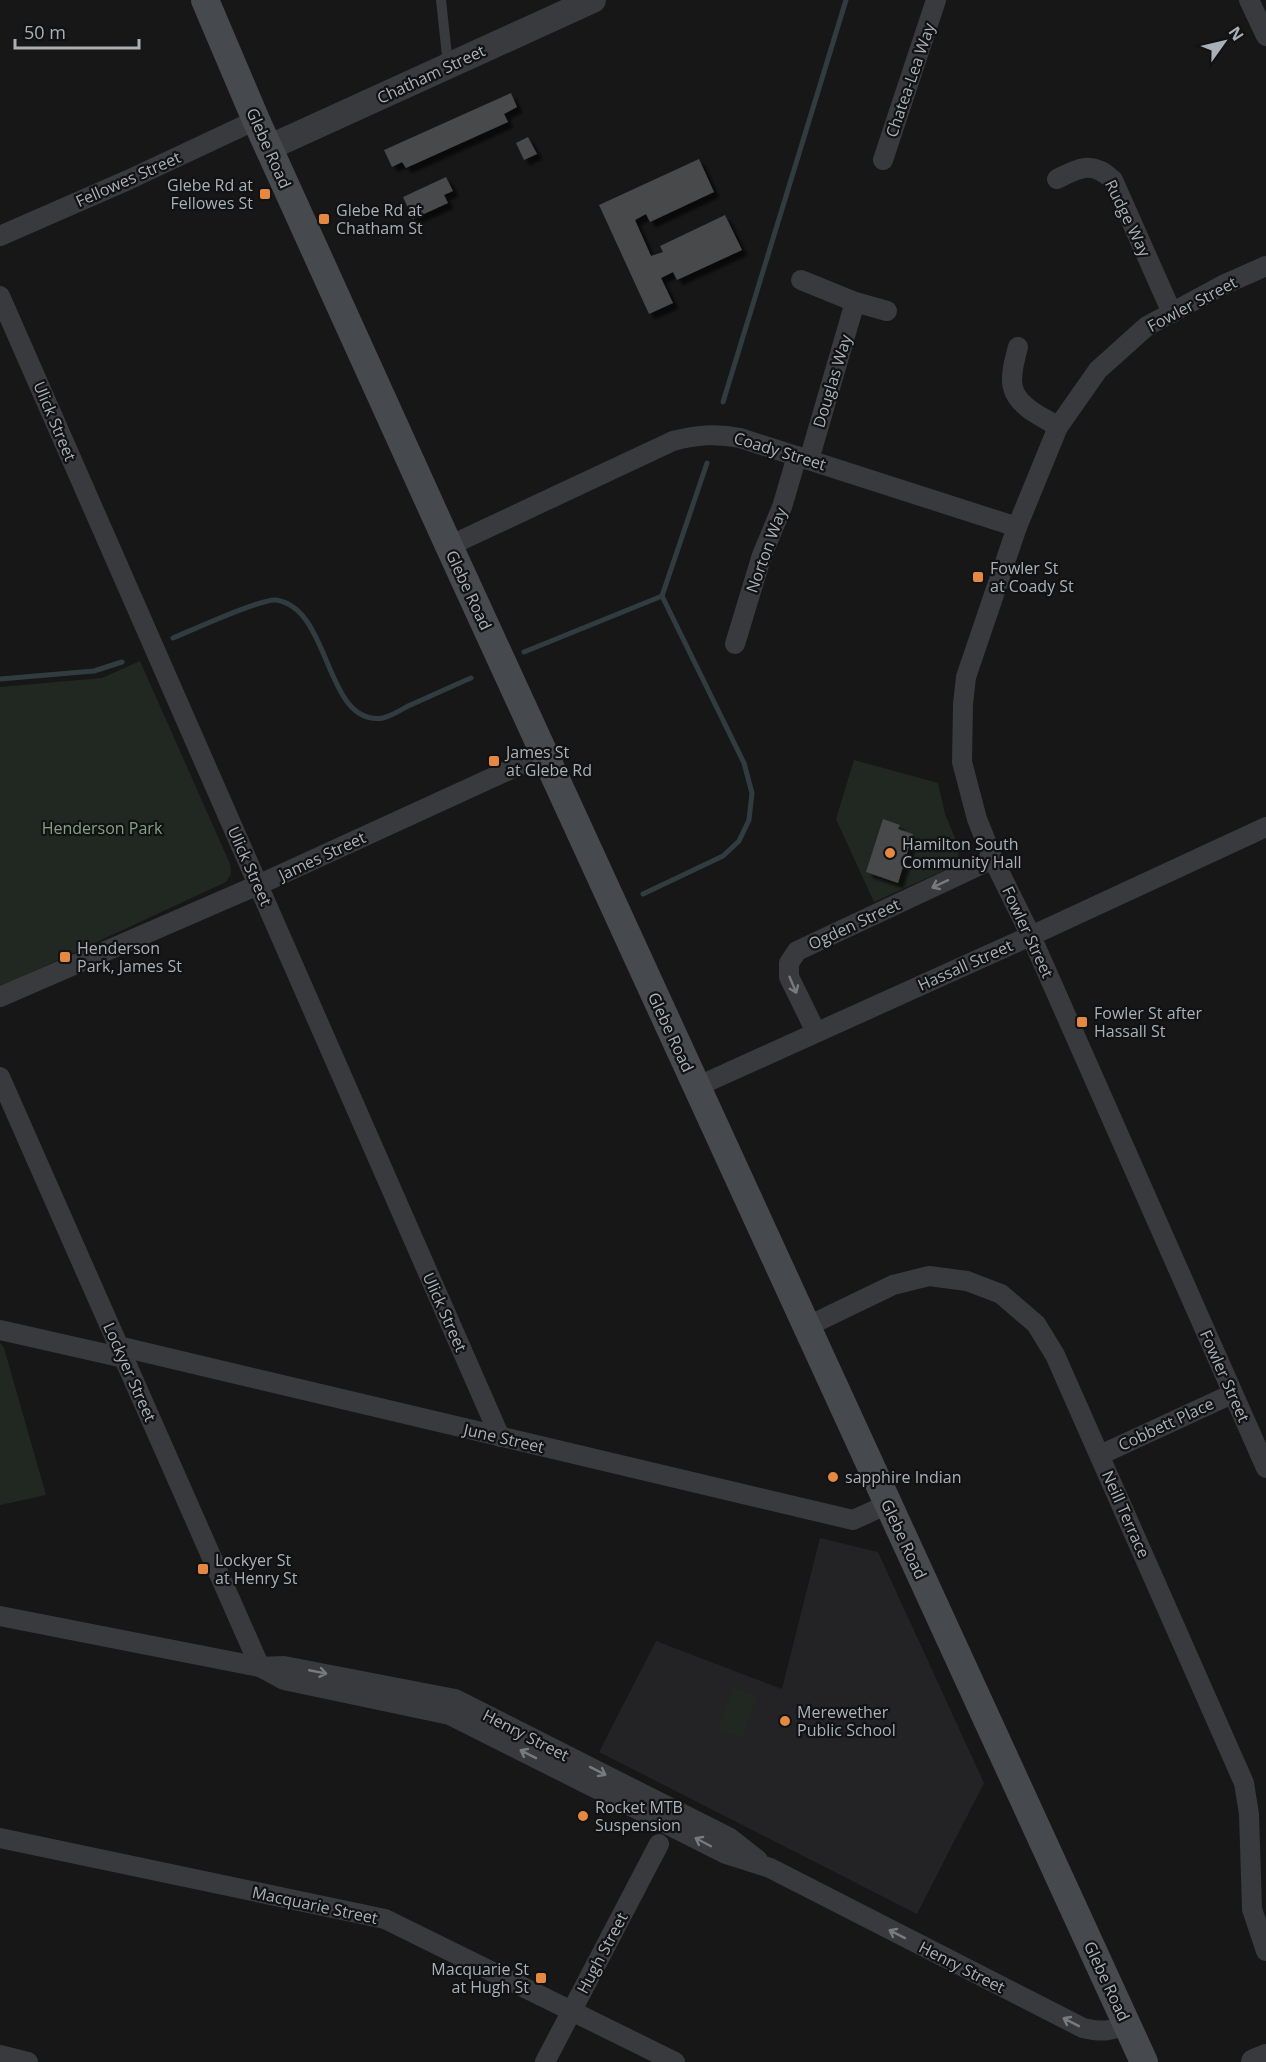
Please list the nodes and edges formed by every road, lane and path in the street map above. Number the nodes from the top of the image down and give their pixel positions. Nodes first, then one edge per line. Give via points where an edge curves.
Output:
1 (205, 0) edge
2 (441, 0) edge
3 (593, 0) edge
4 (936, 0) edge
5 (1250, 0) edge
6 (1266, 36) edge
7 (448, 66) junction
8 (256, 120) junction
9 (268, 148) junction
10 (883, 160) dead end
11 (1057, 179) dead end
12 (0, 236) edge
13 (1266, 266) edge
14 (801, 280) dead end
15 (0, 296) edge
16 (855, 302) junction
17 (887, 311) dead end
18 (1172, 313) junction
19 (1018, 347) dead end
20 (1058, 427) junction
21 (803, 458) junction
22 (1017, 527) junction
23 (449, 546) junction
24 (735, 644) dead end
25 (544, 754) junction
26 (1266, 827) edge
27 (993, 859) junction
28 (258, 885) junction
29 (1031, 936) junction
30 (0, 997) edge
31 (816, 1032) junction
32 (0, 1077) edge
33 (696, 1087) junction
34 (806, 1327) junction
35 (0, 1330) edge
36 (121, 1352) junction
37 (1232, 1394) junction
38 (500, 1437) junction
39 (1100, 1455) junction
40 (1266, 1468) edge
41 (888, 1504) junction
42 (0, 1616) edge
43 (260, 1667) junction
44 (0, 1838) edge
45 (658, 1844) dead end
46 (1266, 1951) edge
47 (572, 2010) junction
48 (1126, 2024) junction
49 (0, 2055) edge
50 (1266, 2057) edge
51 (28, 2062) edge
52 (545, 2062) edge
53 (675, 2062) edge
54 (1144, 2062) edge
55 (1254, 2062) edge

1 - 8 main road, Glebe Road
2 - 7 lane
3 - 7 street, Chatham Street
4 - 10 street, Chatea-Lea Way
5 - 6 street
7 - 9 street, Chatham Street
8 - 9 main road, Glebe Road
8 - 12 street, Fellowes Street
9 - 23 main road, Glebe Road
11 - 18 street, Rudge Way via 1085,168 1097,168 1113,180
13 - 18 street, Fowler Street
14 - 16 street
15 - 28 street, Ulick Street
16 - 17 street
16 - 21 street, Douglas Way
18 - 20 street, Fowler Street via 1147,326 1098,370
19 - 20 street via 1011,372 1016,396 1023,406
20 - 22 street, Fowler Street
21 - 22 street, Coady Street
21 - 23 street, Coady Street via 724,434 693,436 674,441
21 - 24 street, Norton Way via 762,555
22 - 27 street, Fowler Street via 973,652 963,704 962,762 971,801
23 - 25 main road, Glebe Road
25 - 28 street, James Street
25 - 33 main road, Glebe Road
26 - 29 street, Hassall Street
27 - 29 street, Fowler Street
27 -> 31 street, Ogden Street via 797,951 789,963 789,977
28 - 30 street, James Street
28 - 38 street, Ulick Street
29 - 31 street, Hassall Street
29 - 37 street, Fowler Street
31 - 33 street, Hassall Street
32 - 36 street, Lockyer Street
33 - 34 main road, Glebe Road
34 - 39 street, Neill Terrace via 893,1285 929,1276 967,1281 1001,1294 1036,1324 1055,1355
34 - 41 main road, Glebe Road
35 - 36 street, June Street
36 - 38 street, June Street
36 - 43 street, Lockyer Street
37 - 39 street, Cobbett Place
37 - 40 street, Fowler Street
38 - 41 street, June Street via 853,1520
39 - 46 street, Neill Terrace via 1244,1783 1249,1814 1252,1909
41 - 48 main road, Glebe Road
42 - 43 street, Henry Street
48 -> 43 street, Henry Street via 1098,2032 1083,2028 770,1868 726,1854 450,1715 284,1680
44 - 47 street, Macquarie Street via 385,1919
45 - 47 street, Hugh Street
47 - 52 street, Hugh Street
47 - 53 street, Macquarie Street
48 - 54 main road, Glebe Road
49 - 51 street
50 - 55 street

